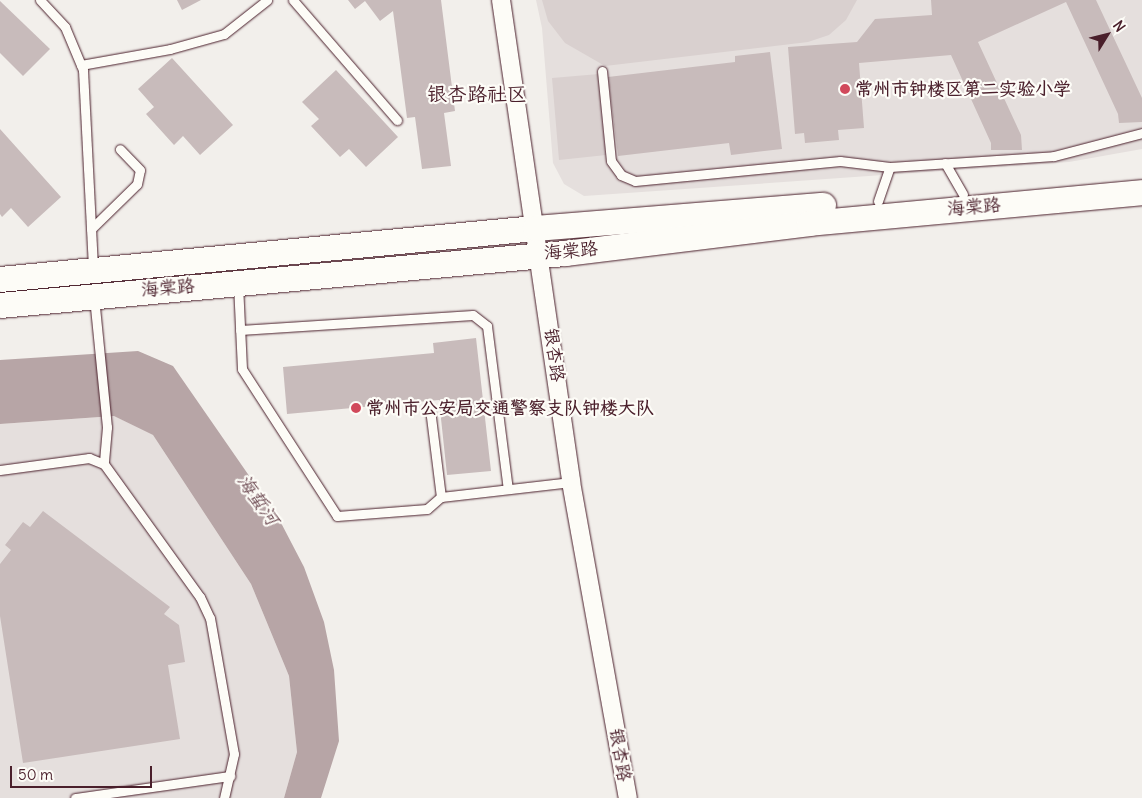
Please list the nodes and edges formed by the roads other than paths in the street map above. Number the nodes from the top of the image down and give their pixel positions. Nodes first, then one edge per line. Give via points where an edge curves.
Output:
1 (40, 0) edge
2 (267, 0) edge
3 (293, 0) edge
4 (501, 0) edge
5 (81, 65) junction
6 (602, 71) dead end
7 (397, 120) dead end
8 (1142, 133) edge
9 (120, 149) dead end
10 (945, 163) junction
11 (890, 167) junction
12 (1142, 179) edge
13 (1142, 192) edge
14 (964, 194) junction
15 (878, 201) junction
16 (535, 228) junction
17 (91, 229) junction
18 (540, 254) junction
19 (0, 279) edge
20 (238, 282) junction
21 (94, 283) junction
22 (0, 305) edge
23 (240, 330) junction
24 (430, 409) dead end
25 (104, 464) junction
26 (0, 470) edge
27 (572, 482) junction
28 (508, 489) junction
29 (441, 497) junction
30 (230, 776) junction
31 (75, 798) edge
32 (224, 798) edge
33 (628, 798) edge

1 - 5 lane via 65,27
2 - 5 lane via 224,34 170,50
3 - 7 lane
4 - 16 street, 银杏路
5 - 17 lane
6 - 11 lane via 611,161 621,175 635,181 840,161
8 - 10 lane via 1054,156
9 - 17 lane via 140,170 137,184
10 - 11 lane
10 - 14 lane
11 - 15 lane
12 - 14 street, 海棠路
13 - 18 street, 海棠路 via 809,223 712,237
14 - 15 street, 海棠路
15 - 16 street, 海棠路
16 - 18 street, 银杏路
16 - 21 street, 海棠路
17 - 21 lane
18 - 20 street, 海棠路
18 - 27 street, 银杏路
19 - 21 street, 海棠路
20 - 21 street, 海棠路
20 - 23 lane
21 - 22 street, 海棠路
21 - 25 lane via 97,344 107,426
23 - 28 lane via 473,315 487,326
23 - 29 lane via 242,369 337,516 427,508
24 - 29 lane
25 - 26 lane via 89,458
25 - 30 lane via 200,597 210,618 234,754
27 - 28 lane
27 - 33 street, 银杏路
28 - 29 lane
30 - 31 lane
30 - 32 lane

